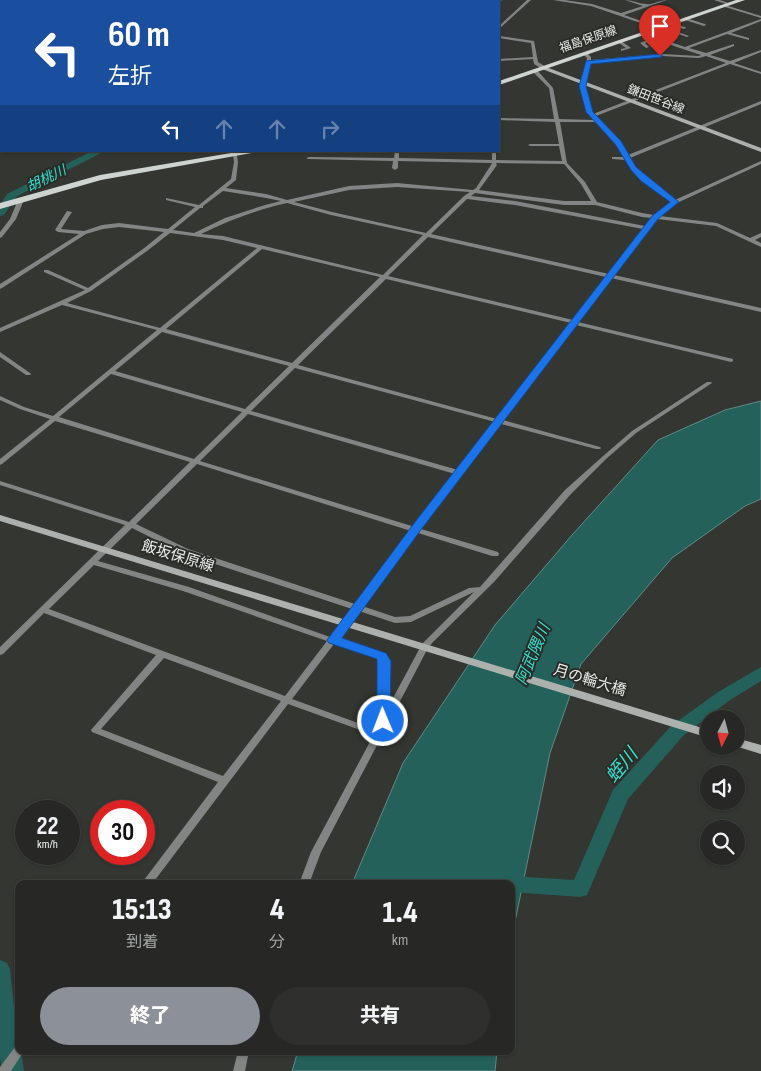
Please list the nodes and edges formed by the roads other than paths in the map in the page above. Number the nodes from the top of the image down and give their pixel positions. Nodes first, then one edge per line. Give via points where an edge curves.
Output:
1 (529, 0) edge
2 (555, 0) edge
3 (592, 0) edge
4 (628, 0) edge
5 (665, 0) edge
6 (716, 0) edge
7 (742, 0) edge
8 (728, 5) junction
9 (593, 6) junction
10 (647, 6) junction
11 (620, 15) junction
12 (761, 16) edge
13 (686, 19) junction
14 (761, 20) edge
15 (671, 24) junction
16 (750, 24) junction
17 (704, 25) dead end
18 (500, 27) edge
19 (660, 28) junction
20 (684, 28) dead end
21 (761, 28) edge
22 (728, 33) junction
23 (643, 34) junction
24 (687, 36) dead end
25 (500, 37) edge
26 (657, 38) junction
27 (748, 39) dead end
28 (620, 42) junction
29 (733, 45) dead end
30 (647, 47) dead end
31 (685, 48) junction
32 (622, 50) dead end
33 (761, 51) edge
34 (585, 54) junction
35 (706, 55) junction
36 (645, 57) junction
37 (535, 58) junction
38 (500, 60) edge
39 (588, 62) junction
40 (649, 63) dead end
41 (730, 63) junction
42 (544, 68) junction
43 (535, 71) junction
44 (761, 74) edge
45 (500, 83) edge
46 (583, 83) junction
47 (630, 101) junction
48 (761, 102) edge
49 (592, 116) junction
50 (500, 119) edge
51 (557, 120) junction
52 (596, 121) junction
53 (700, 127) junction
54 (530, 145) dead end
55 (562, 145) junction
56 (761, 150) edge
57 (247, 152) edge
58 (397, 152) edge
59 (494, 152) edge
60 (234, 153) edge
61 (309, 158) dead end
62 (614, 158) dead end
63 (628, 158) junction
64 (396, 160) junction
65 (494, 162) junction
66 (761, 162) edge
67 (566, 163) junction
68 (395, 168) dead end
69 (223, 189) junction
70 (476, 191) junction
71 (466, 197) junction
72 (168, 199) dead end
73 (19, 201) junction
74 (289, 201) junction
75 (675, 202) junction
76 (595, 203) junction
77 (0, 206) edge
78 (201, 207) junction
79 (69, 212) dead end
80 (655, 217) junction
81 (647, 228) junction
82 (171, 230) junction
83 (84, 234) junction
84 (195, 235) junction
85 (427, 235) junction
86 (761, 235) edge
87 (0, 236) edge
88 (750, 240) junction
89 (761, 245) edge
90 (260, 248) junction
91 (46, 271) dead end
92 (610, 276) junction
93 (384, 277) junction
94 (0, 287) edge
95 (89, 290) junction
96 (62, 303) junction
97 (761, 310) edge
98 (574, 322) junction
99 (162, 329) junction
100 (0, 330) edge
101 (0, 354) edge
102 (731, 360) dead end
103 (294, 365) junction
104 (110, 372) junction
105 (28, 374) dead end
106 (709, 384) dead end
107 (0, 398) edge
108 (246, 411) junction
109 (55, 418) junction
110 (500, 421) junction
111 (598, 448) dead end
112 (196, 461) junction
113 (0, 464) edge
114 (459, 473) junction
115 (0, 483) edge
116 (0, 518) edge
117 (130, 525) junction
118 (416, 529) junction
119 (104, 550) junction
120 (495, 554) dead end
121 (92, 562) junction
122 (481, 589) junction
123 (357, 608) junction
124 (43, 610) junction
125 (347, 622) junction
126 (334, 640) junction
127 (425, 646) junction
128 (0, 652) edge
129 (162, 654) junction
130 (287, 700) junction
131 (384, 723) junction
132 (366, 730) dead end
133 (700, 731) edge
134 (745, 745) edge
135 (761, 750) edge
136 (225, 781) junction
137 (149, 880) edge
138 (306, 880) edge
139 (16, 1055) edge
140 (243, 1055) edge
141 (4, 1071) edge
142 (238, 1071) edge

1 - 18 street
2 - 9 street
3 - 9 street
4 - 10 street
5 - 10 street
6 - 8 street
7 - 8 main road, 福島保原線
8 - 12 street
8 - 13 main road, 福島保原線
9 - 11 street
10 - 11 street
11 - 19 street
13 - 15 main road, 福島保原線
13 - 17 street
14 - 16 street
15 - 19 main road, 福島保原線
15 - 20 street
16 - 21 street
16 - 22 street
19 - 23 main road, 福島保原線
19 - 24 street
22 - 27 street
22 - 31 street
23 - 26 street
23 - 28 main road, 福島保原線
25 - 37 street via 533,42
26 - 30 street via 642,44
26 - 31 street
28 - 32 street via 629,48
28 - 34 main road, 福島保原線
29 - 35 street
31 - 35 street
33 - 41 street
34 - 39 street
34 - 42 main road, 福島保原線
35 - 36 street via 698,58
35 - 41 street
36 - 39 street via 621,63
36 - 40 street
37 - 38 street
37 - 42 street via 536,64
39 - 46 street
41 - 44 street
41 - 47 street
42 - 43 main road, 福島保原線
42 - 46 main road, 鎌田笹谷線
43 - 45 main road, 福島保原線
43 - 51 street via 551,88
46 - 47 main road, 鎌田笹谷線
46 - 49 street
47 - 49 street
47 - 53 main road, 鎌田笹谷線
48 - 53 street
49 - 52 street
50 - 51 street
51 - 52 street
51 - 55 street
52 - 63 street via 618,142
53 - 56 main road, 鎌田笹谷線
53 - 63 street
54 - 55 street
55 - 67 street
57 - 60 main road
58 - 64 street
59 - 65 street
60 - 69 street via 234,180
60 - 73 main road via 108,177
61 - 64 street
62 - 63 street
63 - 75 street via 644,179
64 - 65 street
64 - 68 street
65 - 67 street
65 - 70 street
66 - 75 street
67 - 76 street
69 - 74 street
69 - 78 street
70 - 71 street
70 - 74 street via 374,185
70 - 76 street via 564,203
71 - 81 street
71 - 85 street
72 - 78 street
73 - 77 main road
73 - 87 street via 13,219
74 - 84 street via 235,216
74 - 85 street
75 - 80 street
76 - 80 street
78 - 82 street
79 - 83 street via 58,230
80 - 81 street
80 - 88 street via 716,225
81 - 92 street
82 - 83 street via 113,225
82 - 84 street
82 - 95 street
83 - 94 street
84 - 90 street via 223,238
85 - 92 street
85 - 93 street
86 - 88 street
88 - 89 street
90 - 93 street
90 - 99 street
91 - 95 street
92 - 97 street
92 - 98 street
93 - 98 street
93 - 103 street
95 - 96 street
96 - 99 street
96 - 100 street
98 - 102 street
98 - 110 street
99 - 103 street
99 - 104 street
101 - 105 street
103 - 108 street
103 - 110 street
104 - 108 street
104 - 109 street
106 - 122 street via 634,432 604,458 568,492
107 - 109 street
108 - 112 street
108 - 114 street
109 - 112 street
109 - 113 street
110 - 111 street
110 - 114 street
112 - 117 street
112 - 118 street
114 - 118 street
115 - 117 street
116 - 119 main road, 飯坂保原線
117 - 119 street
117 - 123 street via 185,551
118 - 120 street
118 - 123 street
119 - 121 street
119 - 125 main road, 飯坂保原線
121 - 124 street
121 - 126 street via 186,589
122 - 123 street via 472,590 407,620 395,620
122 - 127 street
123 - 125 street
124 - 128 street
124 - 129 street
125 - 126 street
125 - 127 main road, 月の輪大橋
126 - 130 street
126 - 131 street via 382,656
127 - 131 street
127 - 133 main road, 月の輪大橋
129 - 130 street
129 - 136 street via 96,730
130 - 132 street
130 - 136 street
131 - 138 street via 316,852
134 - 135 main road
136 - 137 street
139 - 141 street
140 - 142 street

